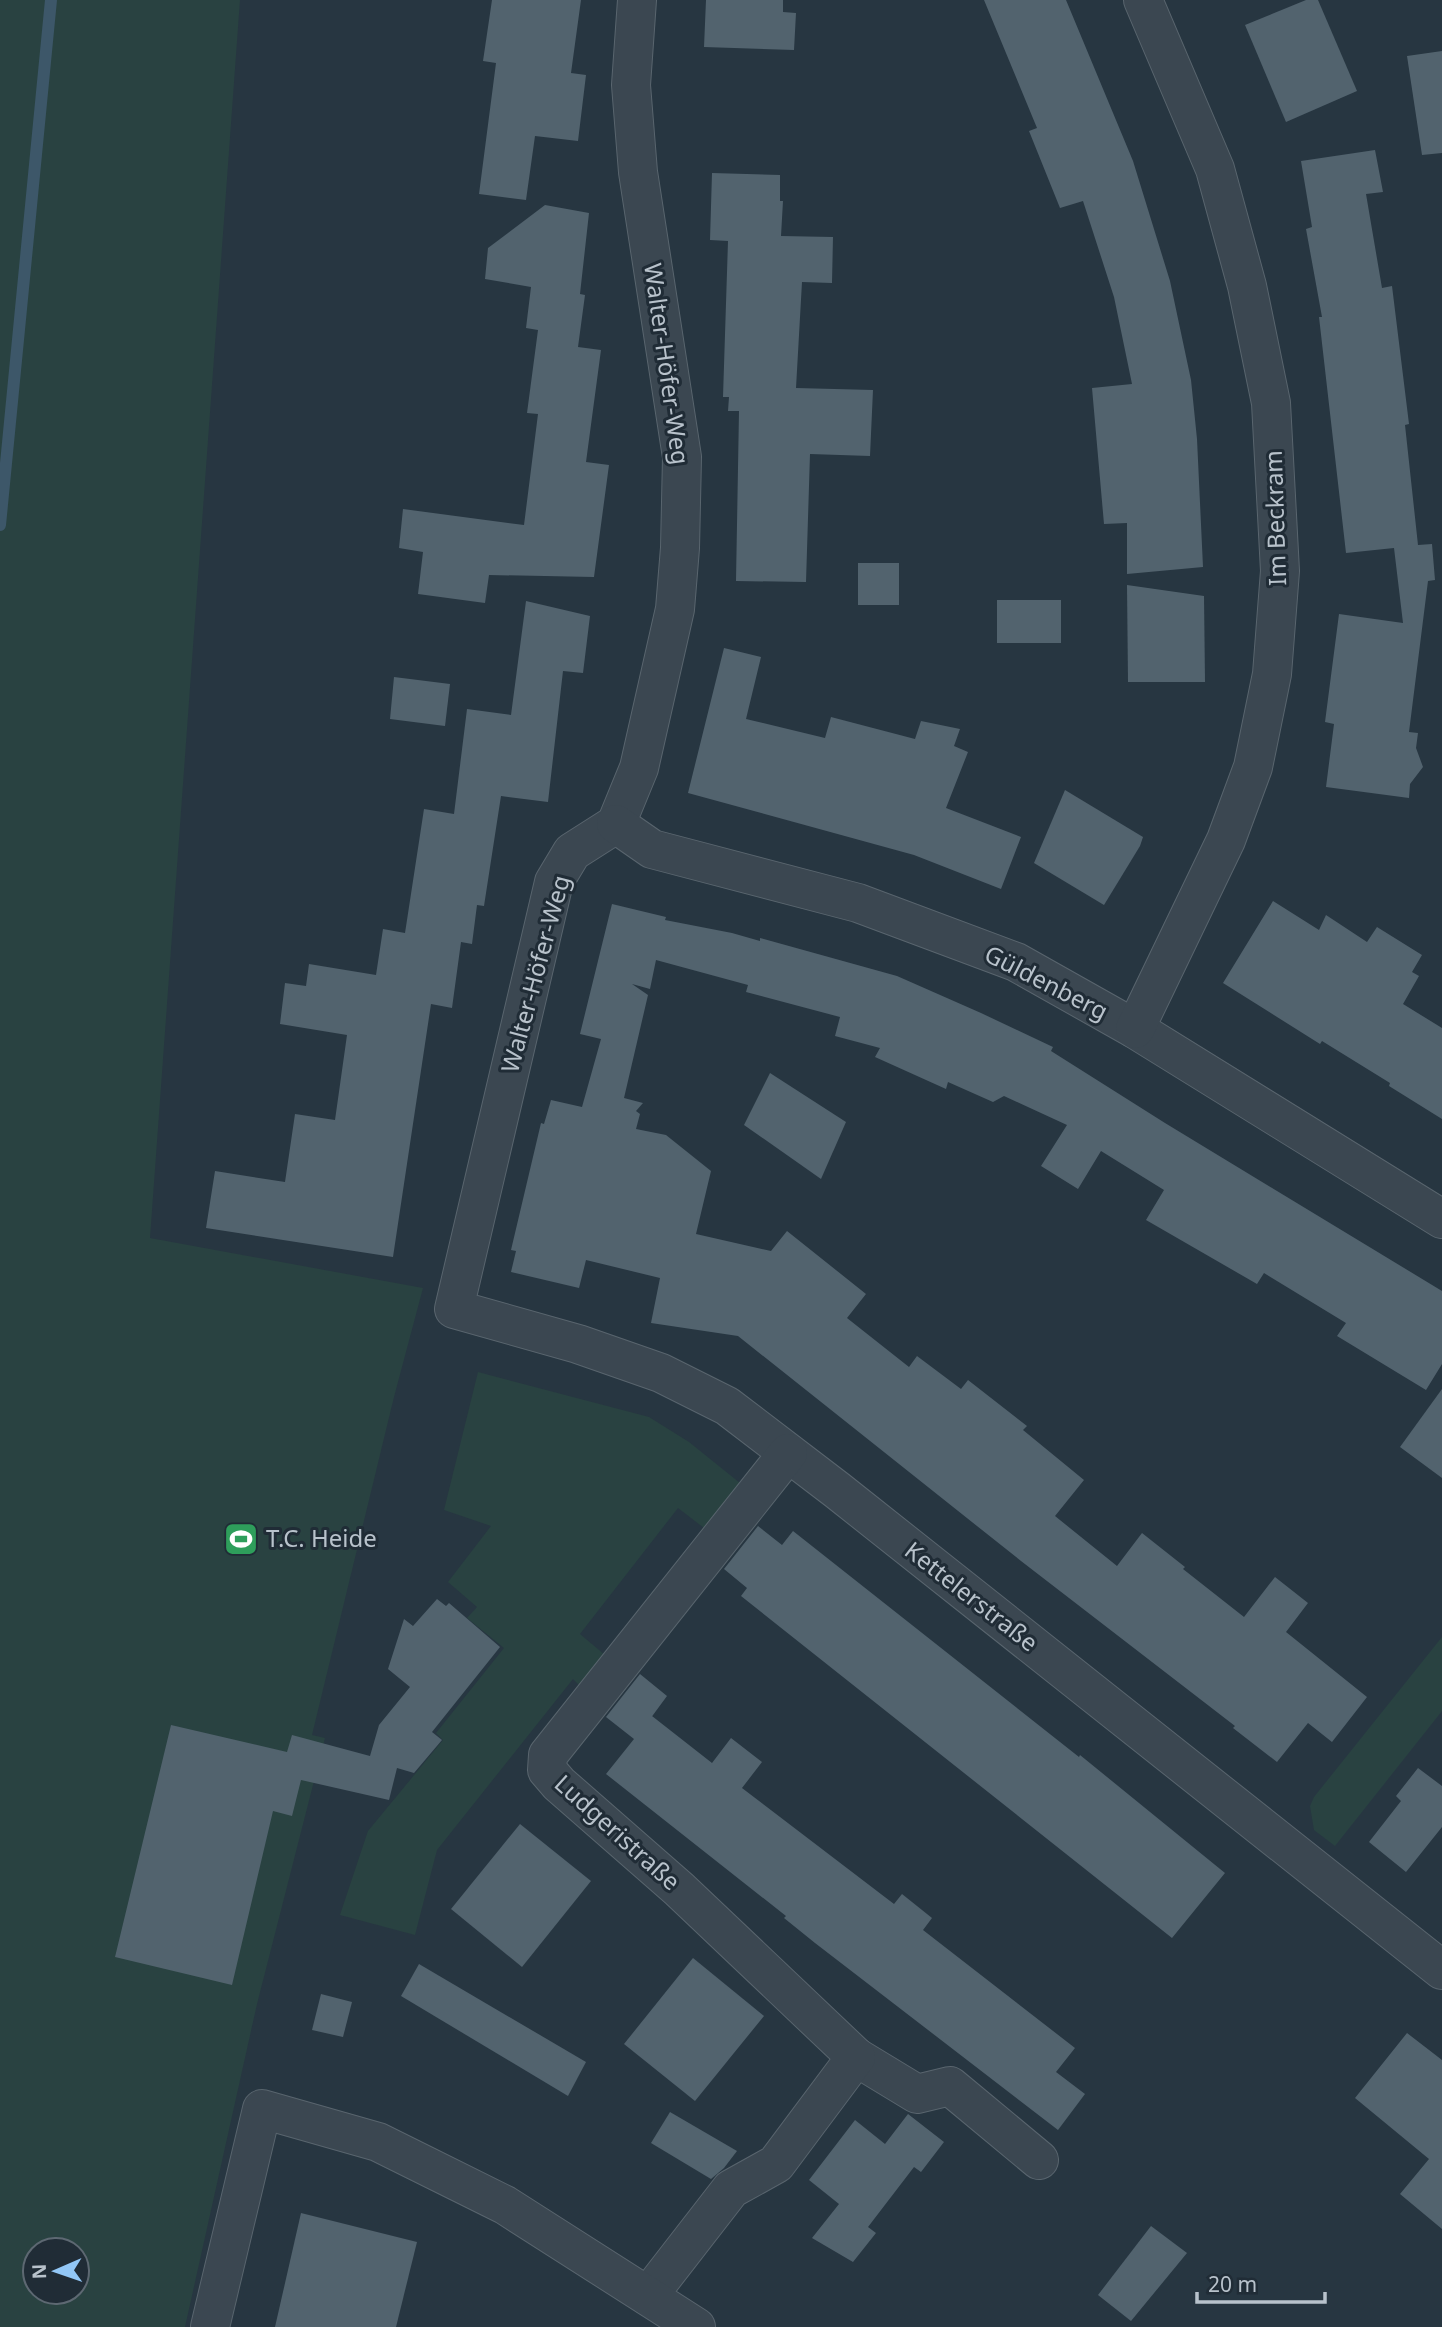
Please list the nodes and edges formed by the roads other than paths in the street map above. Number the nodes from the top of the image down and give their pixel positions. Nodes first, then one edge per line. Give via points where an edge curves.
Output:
1 (637, 0) edge
2 (1143, 0) edge
3 (616, 824) junction
4 (1135, 1029) junction
5 (1442, 1219) edge
6 (454, 1309) joint
7 (788, 1453) junction
8 (1442, 1970) edge
9 (856, 2057) junction
10 (1039, 2160) dead end
11 (648, 2296) junction
12 (210, 2327) edge
13 (696, 2327) edge

1 - 3 street, Walter-Höfer-Weg via 631,85 638,172 682,457 680,548 676,609 639,768
2 - 4 street, Im Beckram via 1215,169 1247,286 1271,403 1280,571 1272,674 1253,766 1226,840
3 - 4 street, Güldenberg via 652,849 859,903 1016,962
3 - 6 street, Walter-Höfer-Weg via 572,852 554,882
4 - 5 street, Güldenberg
6 - 7 street, Kettelerstraße via 661,1373 727,1406
7 - 8 street, Kettelerstraße
7 - 9 street, Ludgeristraße via 548,1755 547,1770
9 - 10 street, Ludgeristraße via 917,2094 950,2086
9 - 11 street via 776,2164 731,2189
11 - 12 street via 505,2205 378,2142 262,2109
11 - 13 street

